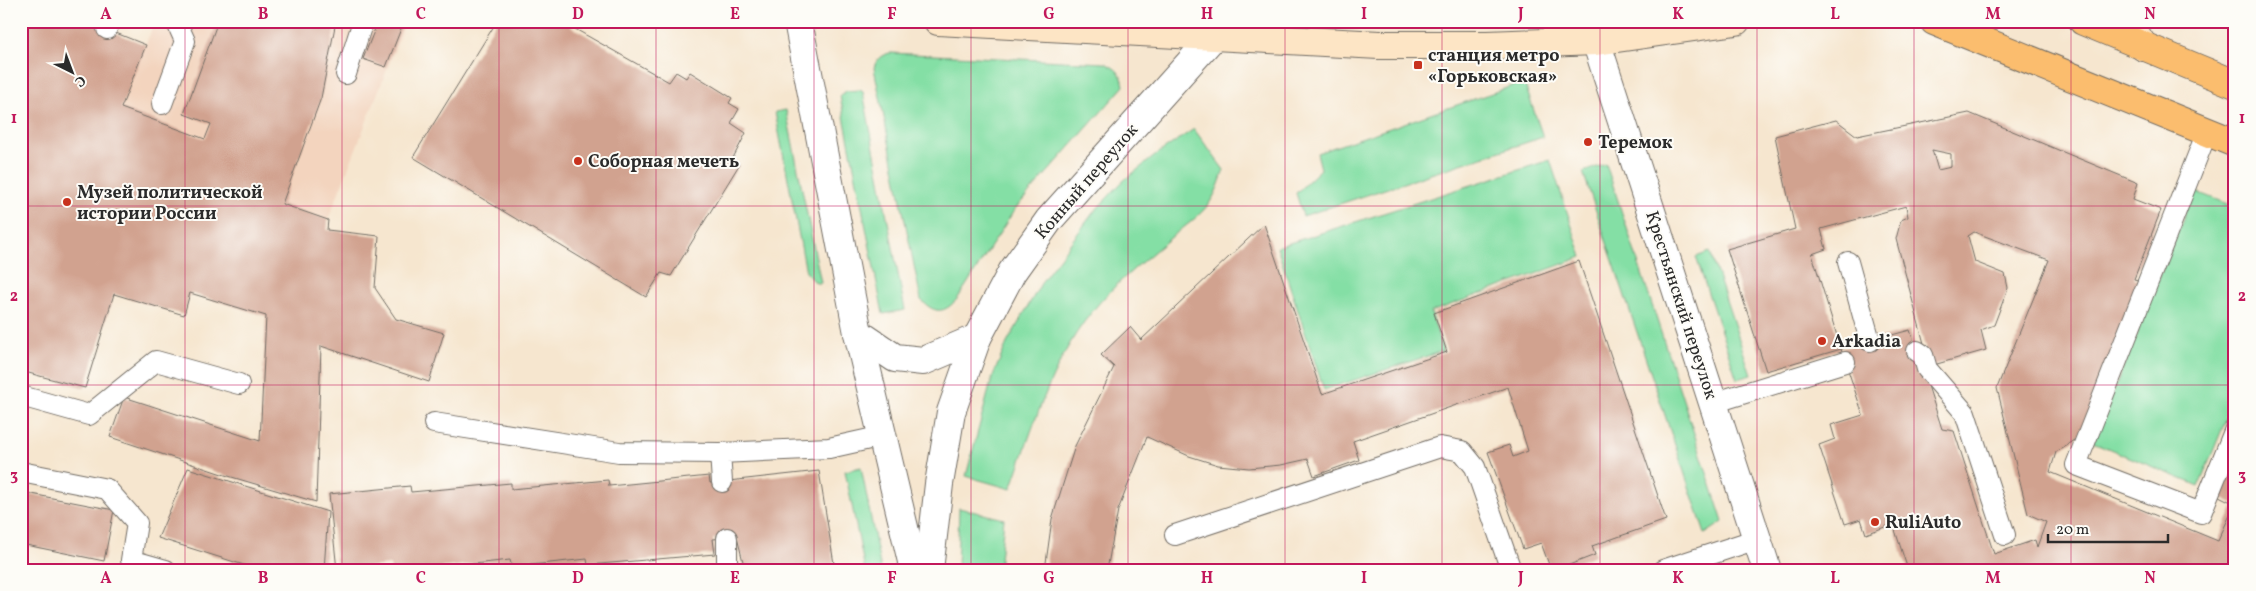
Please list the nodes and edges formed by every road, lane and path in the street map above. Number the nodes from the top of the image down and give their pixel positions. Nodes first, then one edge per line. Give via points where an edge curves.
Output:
1 (176, 21) edge
2 (363, 21) edge
3 (798, 21) edge
4 (938, 21) edge
5 (1736, 21) edge
6 (1934, 21) edge
7 (2083, 21) edge
8 (2127, 21) edge
9 (1212, 37) junction
10 (1596, 40) junction
11 (2144, 47) junction
12 (346, 74) dead end
13 (2235, 84) edge
14 (162, 104) dead end
15 (2207, 132) junction
16 (2235, 143) edge
17 (1848, 262) dead end
18 (858, 333) junction
19 (977, 338) junction
20 (1870, 341) dead end
21 (1917, 351) dead end
22 (1845, 362) dead end
23 (239, 384) dead end
24 (21, 396) edge
25 (1713, 403) junction
26 (434, 423) dead end
27 (2235, 429) edge
28 (883, 436) junction
29 (720, 453) junction
30 (21, 472) edge
31 (722, 482) dead end
32 (1176, 535) dead end
33 (2005, 535) dead end
34 (727, 538) dead end
35 (1757, 539) junction
36 (130, 565) edge
37 (166, 570) edge
38 (727, 570) edge
39 (914, 570) edge
40 (929, 570) edge
41 (1511, 570) edge
42 (1663, 570) edge
43 (1767, 570) edge

1 - 14 lane via 185,41
2 - 12 lane
3 - 18 street
4 - 9 street
5 - 10 street
6 - 15 main road
7 - 11 main road
8 - 11 street
9 - 10 street via 1378,45 1488,45
9 - 19 street, Конный переулок via 1049,220 1012,272
10 - 25 street, Крестьянский переулок
11 - 13 main road
15 - 16 main road
15 - 27 lane via 2076,465 2202,514
17 - 20 lane
18 - 19 street via 895,358 923,361
18 - 28 street
19 - 40 street, Конный переулок via 951,412
21 - 33 lane via 1923,355 1927,369 1965,413
22 - 25 lane
23 - 24 lane via 156,361 89,415
25 - 35 street, Крестьянский переулок
26 - 29 lane via 619,452
28 - 29 lane via 829,448
28 - 39 street
29 - 31 lane
30 - 36 lane via 107,489 137,523
32 - 41 lane via 1440,447 1462,451 1475,466
34 - 38 lane
35 - 42 lane
35 - 43 street, Крестьянский переулок
36 - 37 lane

